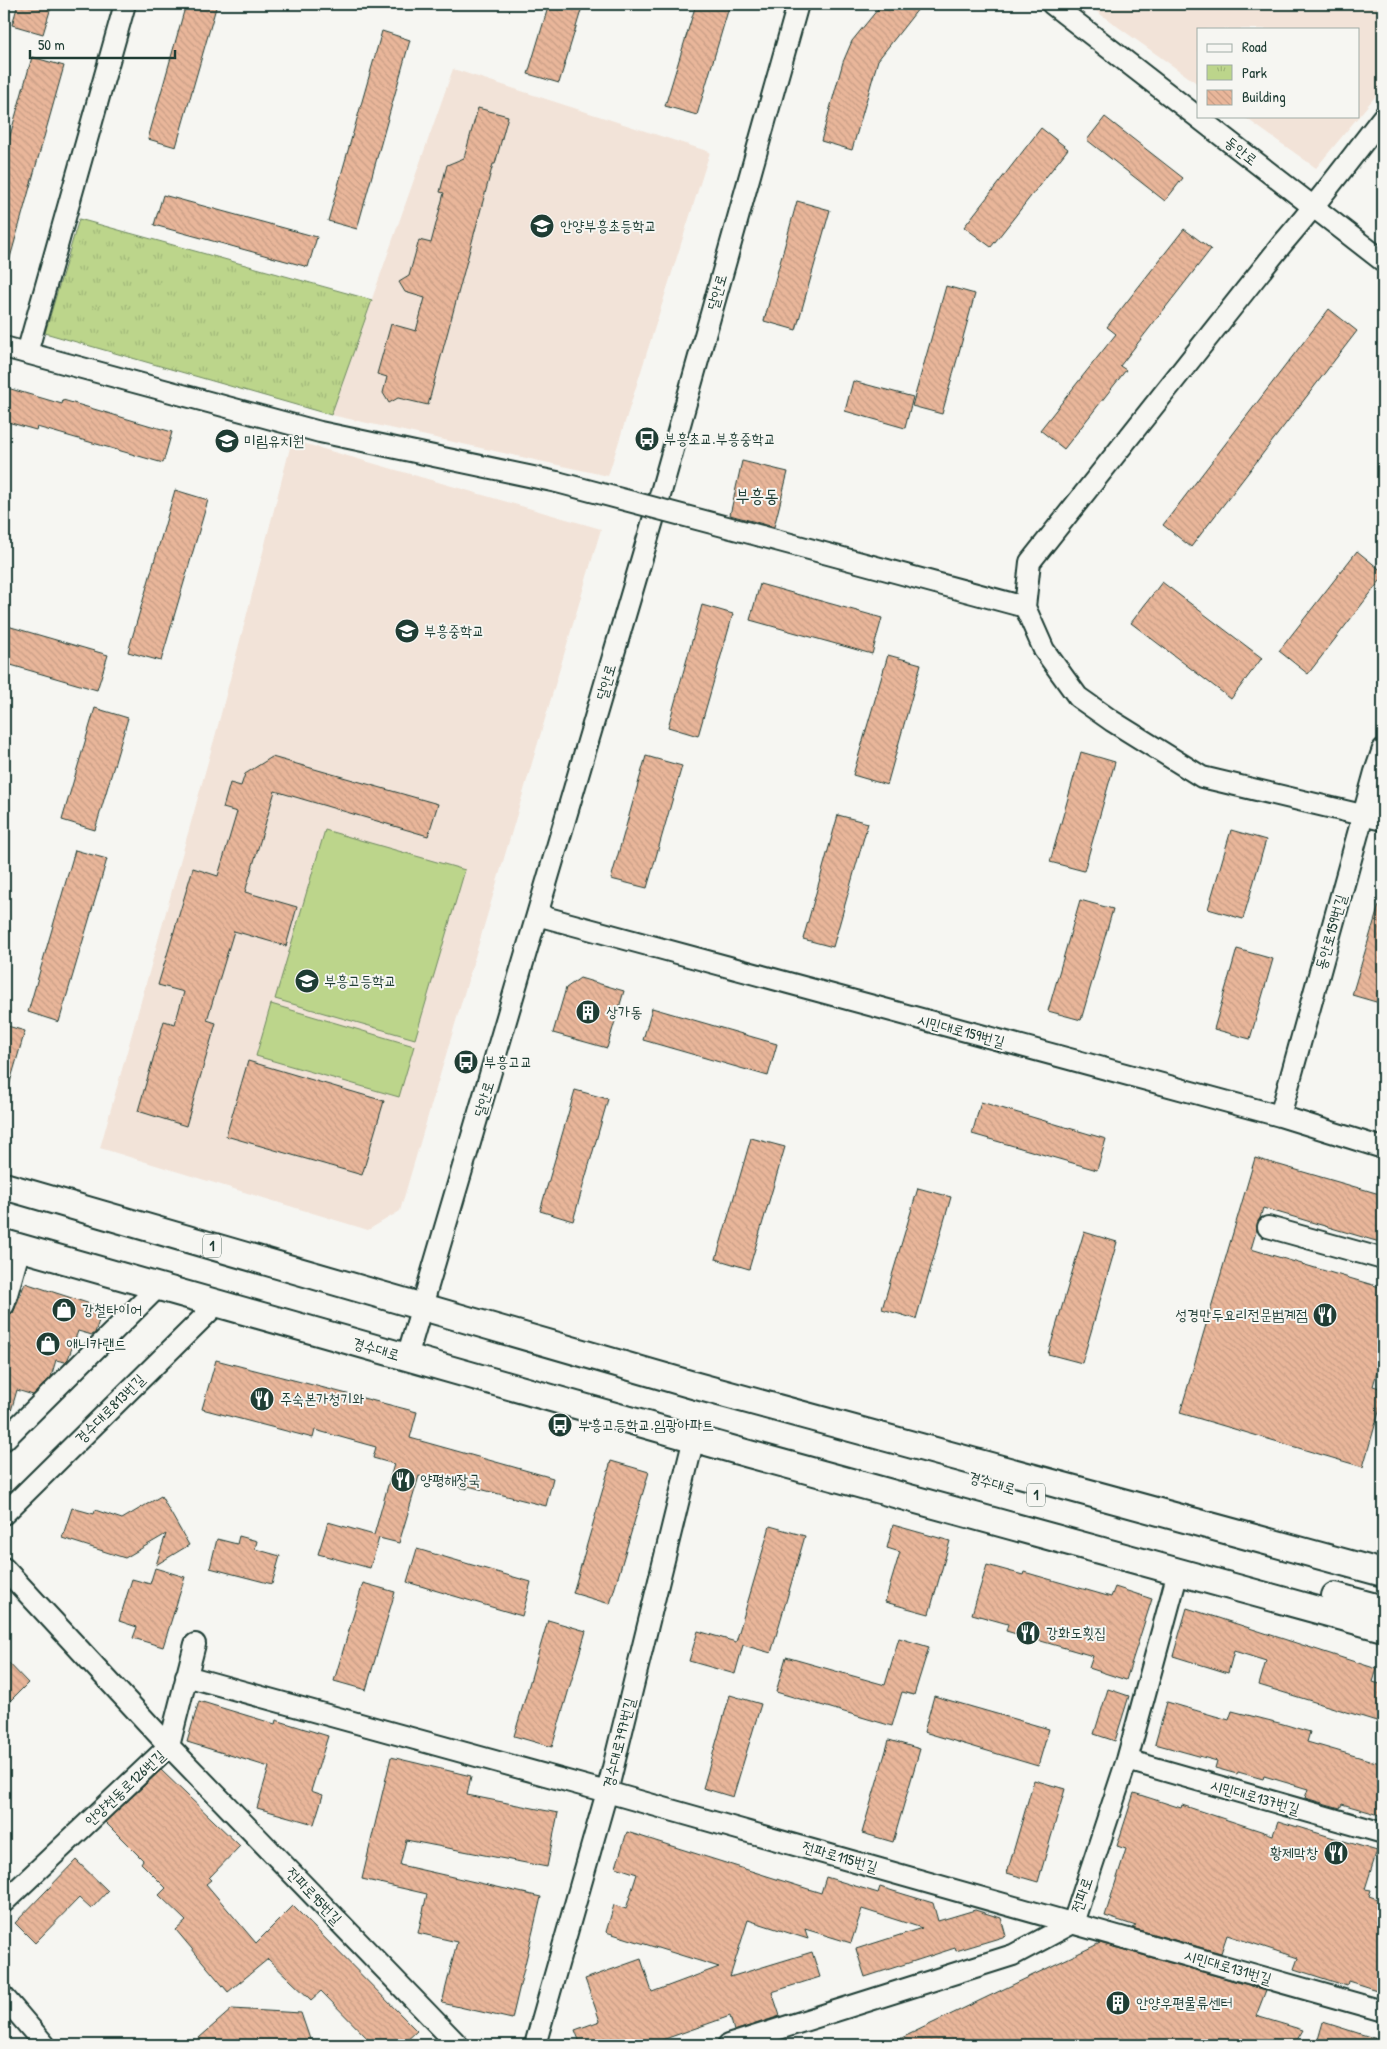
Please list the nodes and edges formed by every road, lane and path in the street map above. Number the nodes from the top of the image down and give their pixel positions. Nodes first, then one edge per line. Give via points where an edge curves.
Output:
1 (124, 4) edge
2 (798, 4) edge
3 (1052, 4) edge
4 (1197, 117) edge
5 (1383, 117) edge
6 (1198, 118) edge
7 (1314, 208) junction
8 (1383, 261) edge
9 (4, 347) edge
10 (27, 352) junction
11 (1025, 607) junction
12 (1383, 750) edge
13 (1364, 816) junction
14 (1383, 820) edge
15 (538, 915) junction
16 (1280, 1116) junction
17 (1383, 1148) edge
18 (4, 1186) edge
19 (1268, 1227) dead end
20 (12, 1246) edge
21 (1383, 1259) edge
22 (158, 1287) junction
23 (217, 1304) junction
24 (4, 1305) edge
25 (421, 1306) junction
26 (407, 1358) junction
27 (693, 1385) junction
28 (694, 1438) junction
29 (4, 1440) edge
30 (749, 1454) junction
31 (4, 1514) edge
32 (4, 1568) edge
33 (1178, 1572) junction
34 (1383, 1573) edge
35 (1383, 1589) edge
36 (1383, 1609) edge
37 (1383, 1628) edge
38 (195, 1644) dead end
39 (186, 1676) junction
40 (169, 1746) junction
41 (1127, 1760) junction
42 (607, 1792) junction
43 (1383, 1833) edge
44 (4, 1902) edge
45 (1073, 1923) junction
46 (4, 1997) edge
47 (1383, 2011) edge
48 (738, 2043) edge
49 (45, 2045) edge
50 (458, 2045) edge
51 (534, 2045) edge

1 - 10 street
2 - 15 street, 달안로
3 - 4 street, 동안로
5 - 7 street
6 - 7 street, 동안로
7 - 8 street, 동안로
7 - 11 street via 1030,562
9 - 10 street
10 - 11 street, bridge via 320,432 557,482
11 - 13 street via 1044,650 1078,697 1158,750 1202,777
12 - 13 street, 동안로159번길
13 - 14 street
13 - 16 street, 동안로159번길
15 - 16 street, 시민대로159번길
15 - 25 street, 달안로
16 - 17 street, 시민대로159번길
18 - 25 main road, 경수대로 / 1
19 - 21 street
20 - 22 main road, 경수대로 / 1
20 - 24 street
22 - 23 main road, 경수대로 / 1
22 - 29 street
23 - 26 main road, 경수대로 / 1
23 - 31 street, 경수대로813번길
25 - 26 street, 달안로
25 - 27 main road, 경수대로 / 1
26 - 28 main road, 경수대로 / 1
27 - 34 main road, 경수대로
27 - 35 main road, 경수대로 / 1 via 976,1479
28 - 30 main road, 경수대로 / 1
28 - 42 street, 경수대로797번길
30 - 33 main road, 경수대로
30 - 36 main road, 경수대로 / 1 via 971,1500
32 - 40 street, 전파로95번길
33 - 37 main road, 경수대로
33 - 41 street, 전파로
38 - 39 street, 안양천동로126번길
39 - 40 street, 안양천동로126번길
39 - 42 street, 전파로115번길
40 - 44 street, 안양천동로126번길
40 - 50 street, 전파로95번길
41 - 43 street, 시민대로137번길
41 - 45 street, 전파로
42 - 45 street, 전파로115번길
42 - 51 street, 경수대로797번길
45 - 47 street, 시민대로131번길
45 - 48 street, 전파로 via 1013,1956
46 - 49 street

